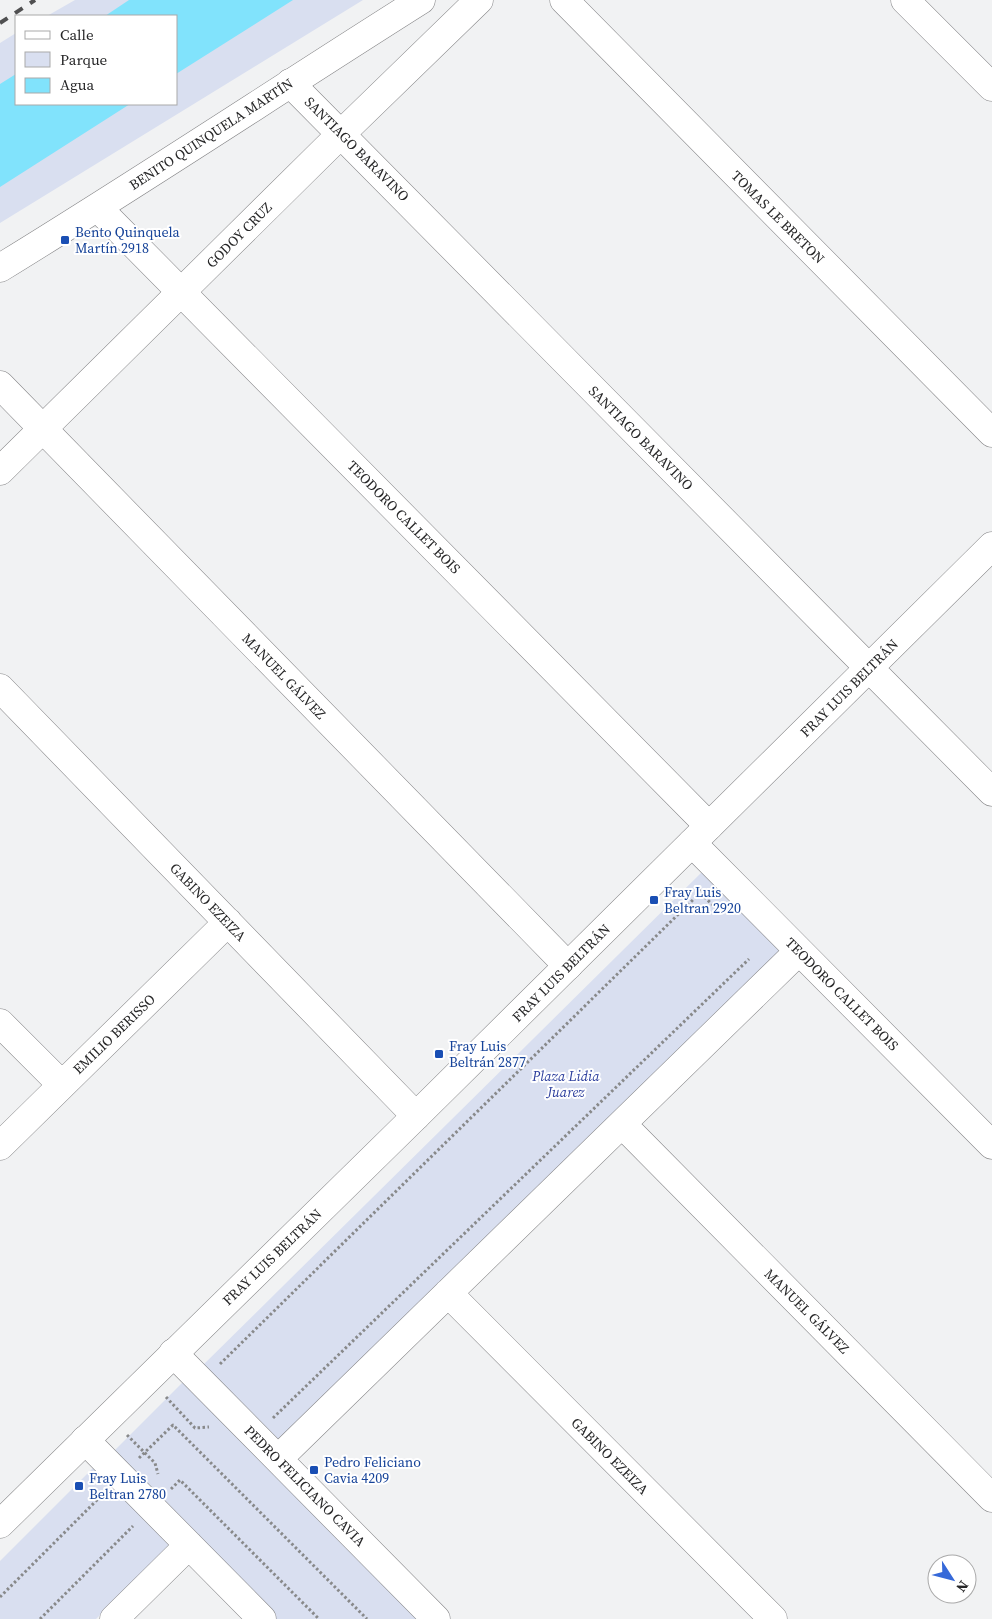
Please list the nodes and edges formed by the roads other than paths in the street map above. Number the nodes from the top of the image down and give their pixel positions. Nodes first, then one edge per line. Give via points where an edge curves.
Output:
1 (421, 0) edge
2 (480, 0) edge
3 (564, 0) edge
4 (905, 0) edge
5 (290, 83) junction
6 (992, 87) edge
7 (341, 134) junction
8 (98, 208) junction
9 (0, 268) edge
10 (181, 293) junction
11 (0, 385) edge
12 (43, 429) junction
13 (992, 433) edge
14 (0, 472) edge
15 (992, 546) edge
16 (869, 668) junction
17 (0, 688) edge
18 (992, 792) edge
19 (701, 835) junction
20 (228, 922) junction
21 (800, 951) junction
22 (568, 966) junction
23 (0, 1023) edge
24 (62, 1085) junction
25 (416, 1116) junction
26 (622, 1124) junction
27 (992, 1145) edge
28 (0, 1146) edge
29 (448, 1293) junction
30 (174, 1353) junction
31 (85, 1440) junction
32 (278, 1459) junction
33 (992, 1498) edge
34 (0, 1524) edge
35 (189, 1545) junction
36 (114, 1619) edge
37 (262, 1619) edge
38 (436, 1619) edge
39 (773, 1619) edge

1 - 5 street, BENITO QUINQUELA MARTÍN
2 - 7 street, GODOY CRUZ
3 - 13 street, TOMAS LE BRETON
4 - 6 street
5 - 7 street, SANTIAGO BARAVINO
5 - 8 street, BENITO QUINQUELA MARTÍN
7 - 10 street, GODOY CRUZ
7 - 16 street, SANTIAGO BARAVINO
8 - 9 street, BENITO QUINQUELA MARTÍN
8 - 10 street, TEODORO CALLET BOIS
10 - 12 street, GODOY CRUZ
10 - 19 street, TEODORO CALLET BOIS
11 - 12 street, MANUEL GÁLVEZ
12 - 14 street, GODOY CRUZ
12 - 22 street, MANUEL GÁLVEZ
15 - 16 street, FRAY LUIS BELTRÁN
16 - 18 street, SANTIAGO BARAVINO
16 - 19 street, FRAY LUIS BELTRÁN
17 - 20 street, GABINO EZEIZA
19 - 21 street, TEODORO CALLET BOIS
19 - 22 street, FRAY LUIS BELTRÁN
20 - 24 street, EMILIO BERISSO
20 - 25 street, GABINO EZEIZA
21 - 26 street
21 - 27 street, TEODORO CALLET BOIS
22 - 25 street, FRAY LUIS BELTRÁN
23 - 24 street
24 - 28 street, EMILIO BERISSO
25 - 30 street, FRAY LUIS BELTRÁN
26 - 29 street
26 - 33 street, MANUEL GÁLVEZ
29 - 32 street
29 - 39 street, GABINO EZEIZA
30 - 31 street, FRAY LUIS BELTRÁN
30 - 32 street, PEDRO FELICIANO CAVIA
31 - 34 street, FRAY LUIS BELTRÁN
31 - 35 street
32 - 38 street, PEDRO FELICIANO CAVIA
35 - 36 street
35 - 37 street

